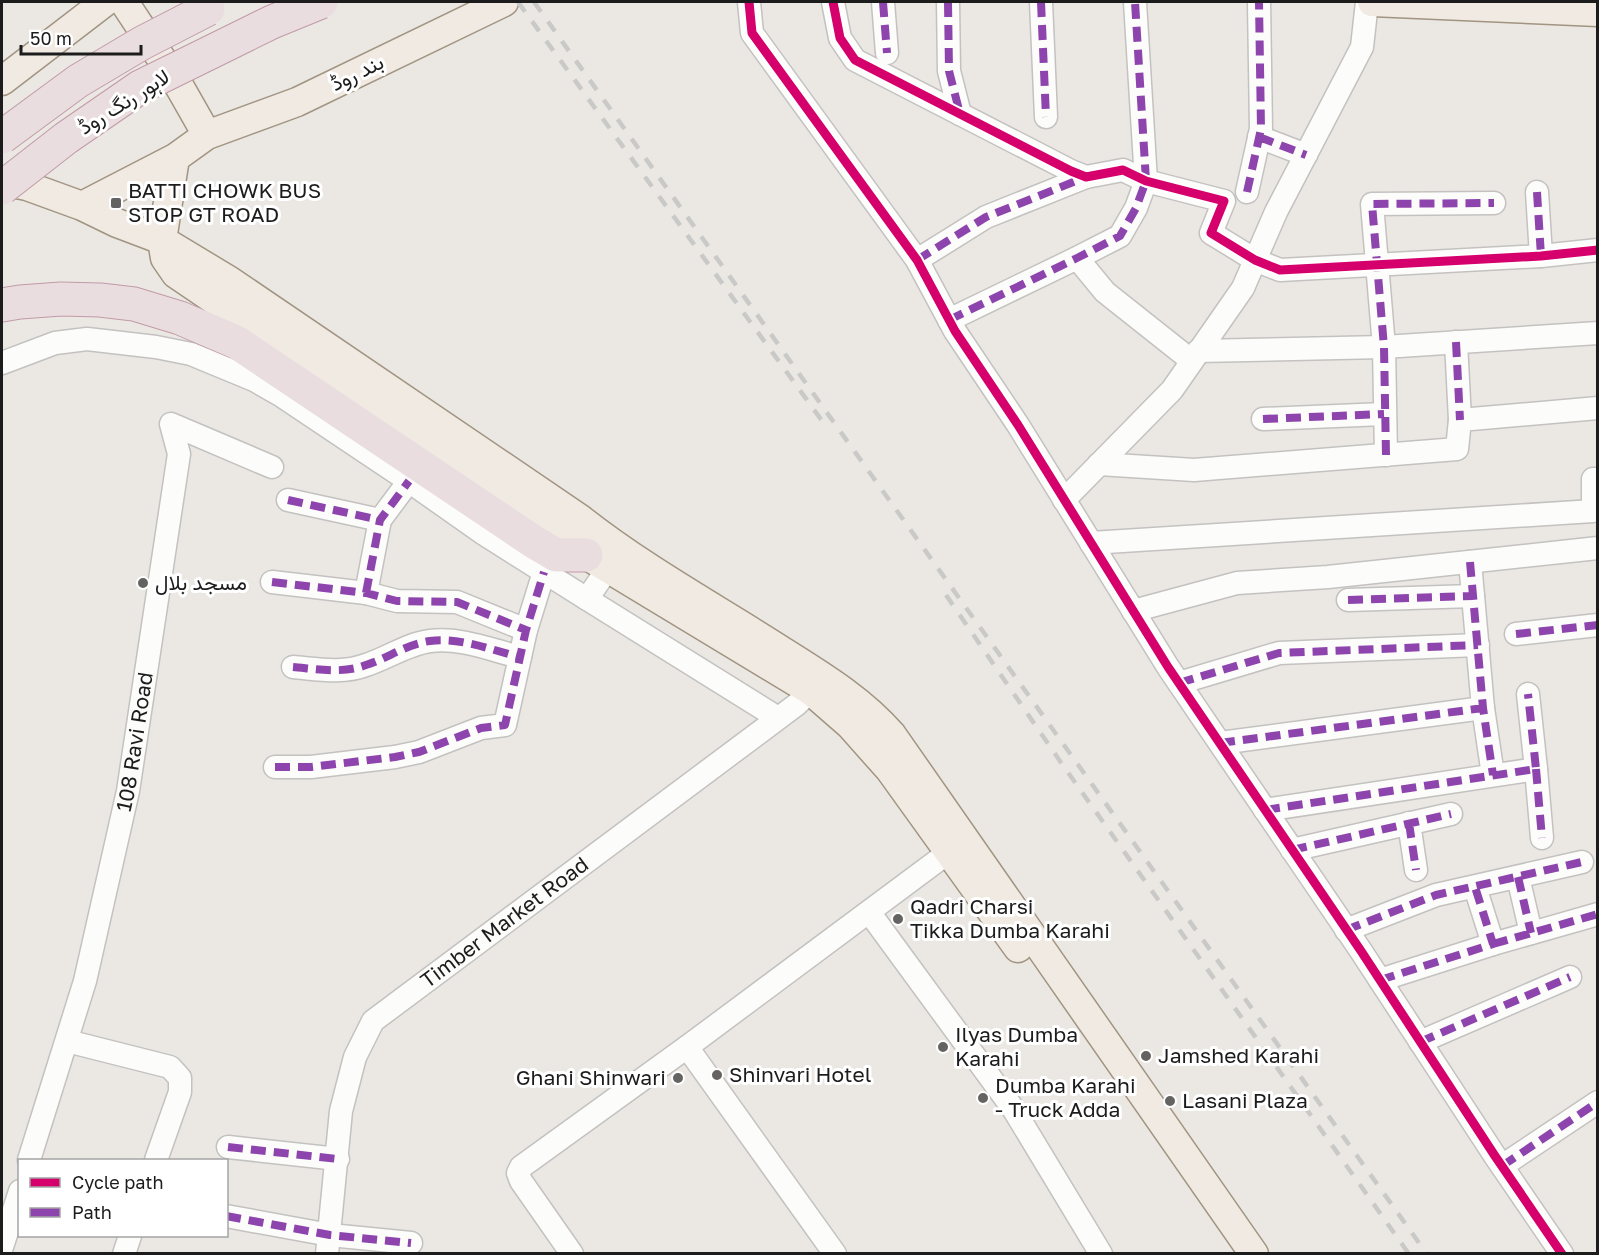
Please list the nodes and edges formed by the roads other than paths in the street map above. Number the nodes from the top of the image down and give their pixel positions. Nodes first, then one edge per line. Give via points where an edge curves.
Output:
1 (105, 2) edge
2 (124, 2) edge
3 (223, 2) edge
4 (321, 2) edge
5 (504, 2) edge
6 (749, 2) edge
7 (833, 2) edge
8 (883, 2) edge
9 (948, 2) edge
10 (1041, 2) edge
11 (1135, 2) edge
12 (1259, 2) edge
13 (1369, 2) edge
14 (1598, 12) edge
15 (887, 53) dead end
16 (2, 81) edge
17 (960, 114) junction
18 (1046, 117) dead end
19 (207, 135) junction
20 (2, 137) edge
21 (1259, 137) junction
22 (1306, 155) junction
23 (175, 158) junction
24 (1086, 177) junction
25 (2, 181) edge
26 (1146, 181) junction
27 (2, 188) edge
28 (1246, 192) dead end
29 (1537, 192) dead end
30 (1494, 203) dead end
31 (82, 206) junction
32 (162, 240) junction
33 (1598, 250) edge
34 (1541, 256) junction
35 (1077, 258) junction
36 (917, 260) junction
37 (1255, 260) junction
38 (1378, 264) junction
39 (2, 305) edge
40 (949, 320) junction
41 (1598, 333) edge
42 (1456, 342) junction
43 (1384, 347) junction
44 (1195, 356) junction
45 (2, 363) edge
46 (1598, 408) edge
47 (1384, 414) junction
48 (1263, 419) dead end
49 (1460, 420) junction
50 (1386, 455) junction
51 (1099, 464) junction
52 (272, 467) dead end
53 (1598, 479) edge
54 (409, 481) junction
55 (288, 500) dead end
56 (1064, 500) junction
57 (380, 520) junction
58 (1091, 543) junction
59 (1598, 548) edge
60 (580, 551) junction
61 (1470, 562) junction
62 (272, 582) dead end
63 (366, 593) junction
64 (1473, 596) junction
65 (587, 599) junction
66 (1348, 600) dead end
67 (1133, 611) junction
68 (1598, 625) edge
69 (526, 630) junction
70 (1516, 634) dead end
71 (1478, 645) junction
72 (520, 657) junction
73 (293, 667) dead end
74 (1179, 683) junction
75 (817, 684) junction
76 (1528, 694) dead end
77 (1483, 708) junction
78 (778, 718) junction
79 (1220, 743) junction
80 (275, 767) dead end
81 (1536, 769) junction
82 (1493, 775) junction
83 (1265, 810) junction
84 (1451, 814) dead end
85 (1409, 823) junction
86 (1542, 838) dead end
87 (1292, 850) junction
88 (949, 852) junction
89 (1582, 862) dead end
90 (1416, 870) dead end
91 (1518, 877) junction
92 (1475, 886) junction
93 (869, 912) junction
94 (1598, 914) edge
95 (1346, 930) junction
96 (1531, 933) junction
97 (1493, 944) junction
98 (1570, 977) dead end
99 (1380, 980) junction
100 (67, 1041) junction
101 (1420, 1042) junction
102 (687, 1047) junction
103 (1598, 1102) edge
104 (228, 1147) dead end
105 (30, 1159) edge
106 (157, 1159) edge
107 (338, 1159) junction
108 (1502, 1166) junction
109 (18, 1197) edge
110 (228, 1217) edge
111 (130, 1237) edge
112 (411, 1243) dead end
113 (328, 1244) edge
114 (2, 1247) edge
115 (124, 1254) edge
116 (572, 1254) edge
117 (835, 1254) edge
118 (1101, 1254) edge
119 (1238, 1254) edge
120 (1254, 1254) edge
121 (1562, 1254) edge

1 - 16 main road
2 - 19 main road
3 - 20 highway, لاہور رنگ روڈ, bridge via 78,81
4 - 27 highway, لاہور رنگ روڈ, bridge via 140,87
5 - 19 main road, بند روڈ via 297,102
6 - 36 street via 752,33
7 - 17 street via 840,38 855,60
8 - 15 street
9 - 17 street via 950,71
10 - 18 street
11 - 26 street
12 - 21 street
13 - 14 main road
13 - 22 street via 1362,47
17 - 24 street
19 - 23 main road, بند روڈ
21 - 22 street
21 - 28 street
22 - 37 street
23 - 31 main road, بند روڈ
23 - 32 main road
24 - 26 street via 1123,170
24 - 36 street via 986,217
25 - 31 main road
26 - 35 street via 1120,236
26 - 37 street via 1224,201 1211,232
29 - 34 street
30 - 38 street via 1372,204
31 - 32 main road
32 - 60 main road via 230,281
33 - 34 street
34 - 38 street
35 - 40 street
35 - 44 street via 1105,292
36 - 40 street
37 - 38 street via 1280,270
37 - 44 street via 1243,288
38 - 43 street
39 - 60 highway via 100,300 134,304 180,318 236,342
40 - 56 street
41 - 42 street
42 - 43 street
42 - 49 street
43 - 44 street
43 - 47 street
44 - 51 street via 1172,390
45 - 54 street via 55,343 87,339 191,354 282,396
46 - 49 street
47 - 48 street
47 - 50 street
49 - 50 street via 1457,449
50 - 51 street via 1194,470
51 - 56 street
52 - 100 street, 108 Ravi Road via 171,424 179,454 128,791 85,981
53 - 58 street via 1593,479 1593,511
54 - 57 street
54 - 60 street via 484,534
55 - 57 street
56 - 58 street
57 - 63 street
58 - 67 street
59 - 61 street
60 - 65 street
60 - 65 street
60 - 69 street
60 - 75 main road
61 - 64 street
61 - 67 street via 1237,583
62 - 63 street
63 - 69 street via 397,601 457,602
64 - 66 street
64 - 71 street
65 - 78 street
67 - 74 street
68 - 70 street
69 - 72 street
71 - 74 street via 1279,653
71 - 77 street
72 - 73 street via 448,640 409,646 363,667 331,671
72 - 80 street via 505,725 481,728 395,757
74 - 79 street
75 - 78 street, Timber Market Road
75 - 88 main road via 890,770
75 - 120 main road via 866,708 892,735
76 - 81 street
77 - 79 street
77 - 82 street
78 - 107 street, Timber Market Road via 373,1021 355,1057 341,1111
79 - 83 street
81 - 82 street
81 - 86 street
82 - 83 street
83 - 87 street
84 - 85 street
85 - 87 street
85 - 90 street
87 - 95 street
88 - 93 street
88 - 119 main road
89 - 91 street
91 - 92 street
91 - 96 street
92 - 95 street via 1436,895
92 - 97 street
93 - 102 street
93 - 118 street via 1014,1110
94 - 96 street
95 - 99 street
96 - 97 street
97 - 99 street
98 - 101 street
99 - 101 street
100 - 105 street, 108 Ravi Road
100 - 106 street via 170,1067 180,1078 180,1092
101 - 108 street
102 - 116 street via 521,1167 521,1181
102 - 117 street
103 - 108 street
104 - 107 street
107 - 113 street, Timber Market Road
108 - 121 street
109 - 114 street
110 - 113 street
111 - 115 street
112 - 113 street

